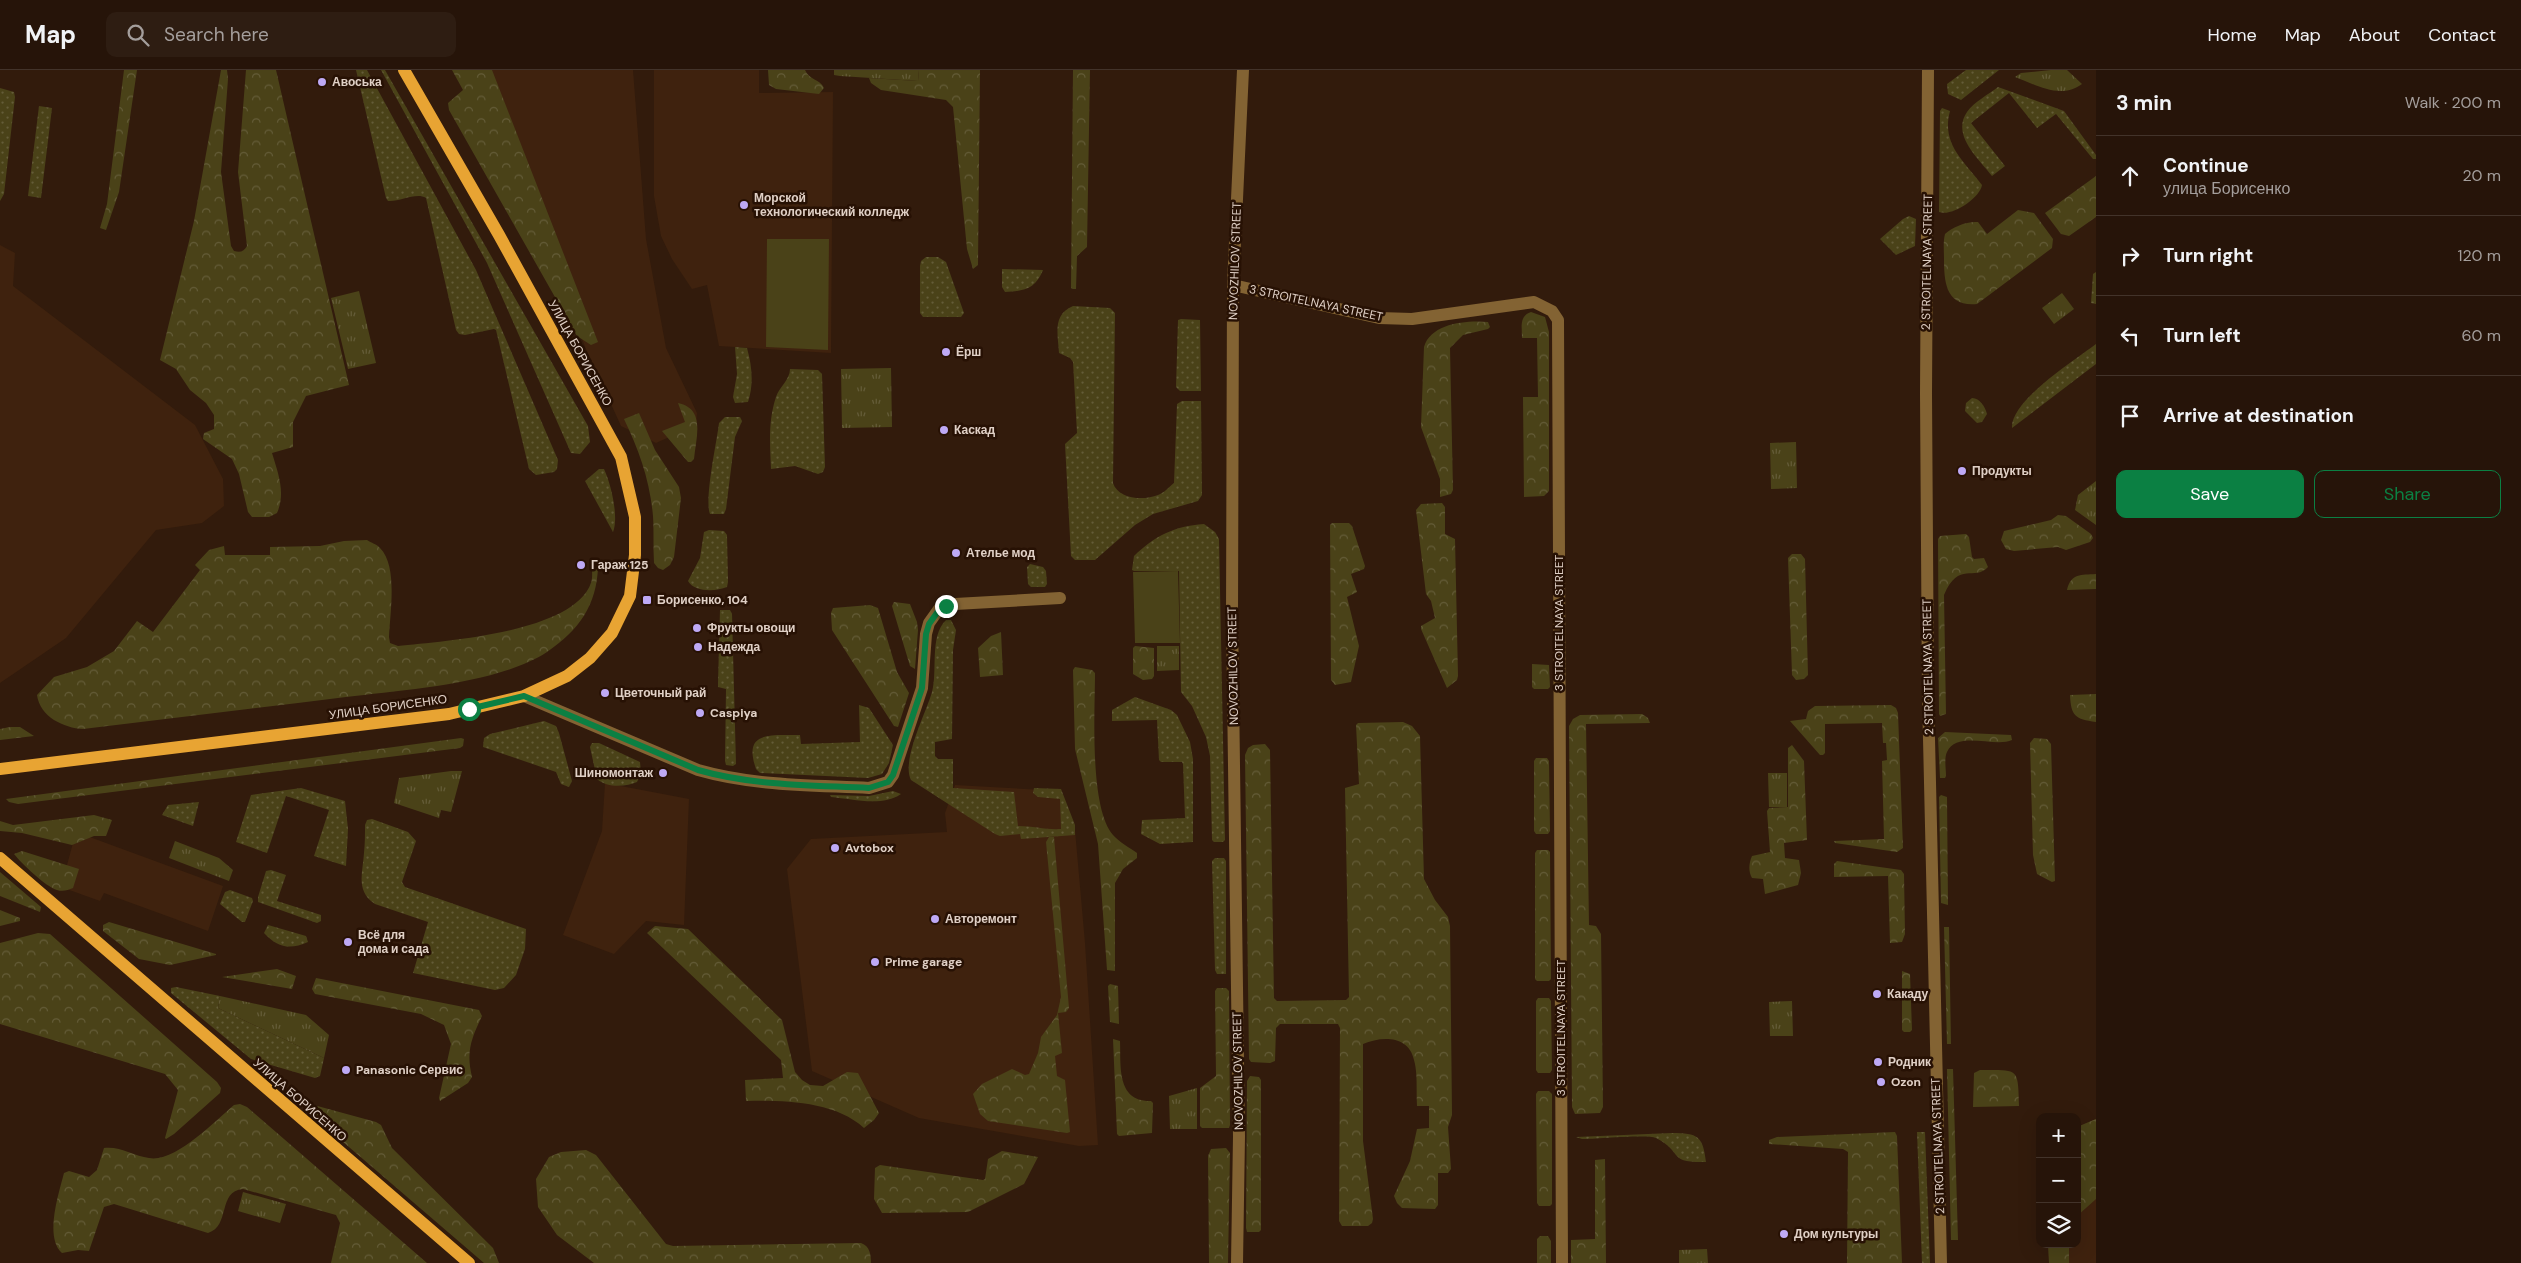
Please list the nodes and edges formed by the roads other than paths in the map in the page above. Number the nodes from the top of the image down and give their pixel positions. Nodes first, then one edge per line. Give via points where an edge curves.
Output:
1 (404, 70) edge
2 (1243, 70) edge
3 (1928, 70) edge
4 (1232, 286) junction
5 (1060, 598) dead end
6 (524, 696) junction
7 (0, 769) edge
8 (0, 858) edge
9 (469, 1263) edge
10 (1237, 1263) edge
11 (1562, 1263) edge
12 (1941, 1263) edge

1 - 6 main road, УЛИЦА БОРИСЕНКО via 612,437 631,492 635,555 630,596 620,619 590,658 567,676
2 - 4 street, NOVOZHILOV STREET
3 - 12 street, 2 STROITELNAYA STREET via 1928,676
4 - 10 street, NOVOZHILOV STREET via 1232,607 1239,1136
4 - 11 street, 3 STROITELNAYA STREET via 1379,318 1412,319 1534,302 1552,311 1558,320
5 - 6 street via 955,604 939,610 926,634 922,688 893,775 888,782 869,788 745,782 719,776
6 - 7 main road, УЛИЦА БОРИСЕНКО via 449,714
8 - 9 main road, УЛИЦА БОРИСЕНКО

